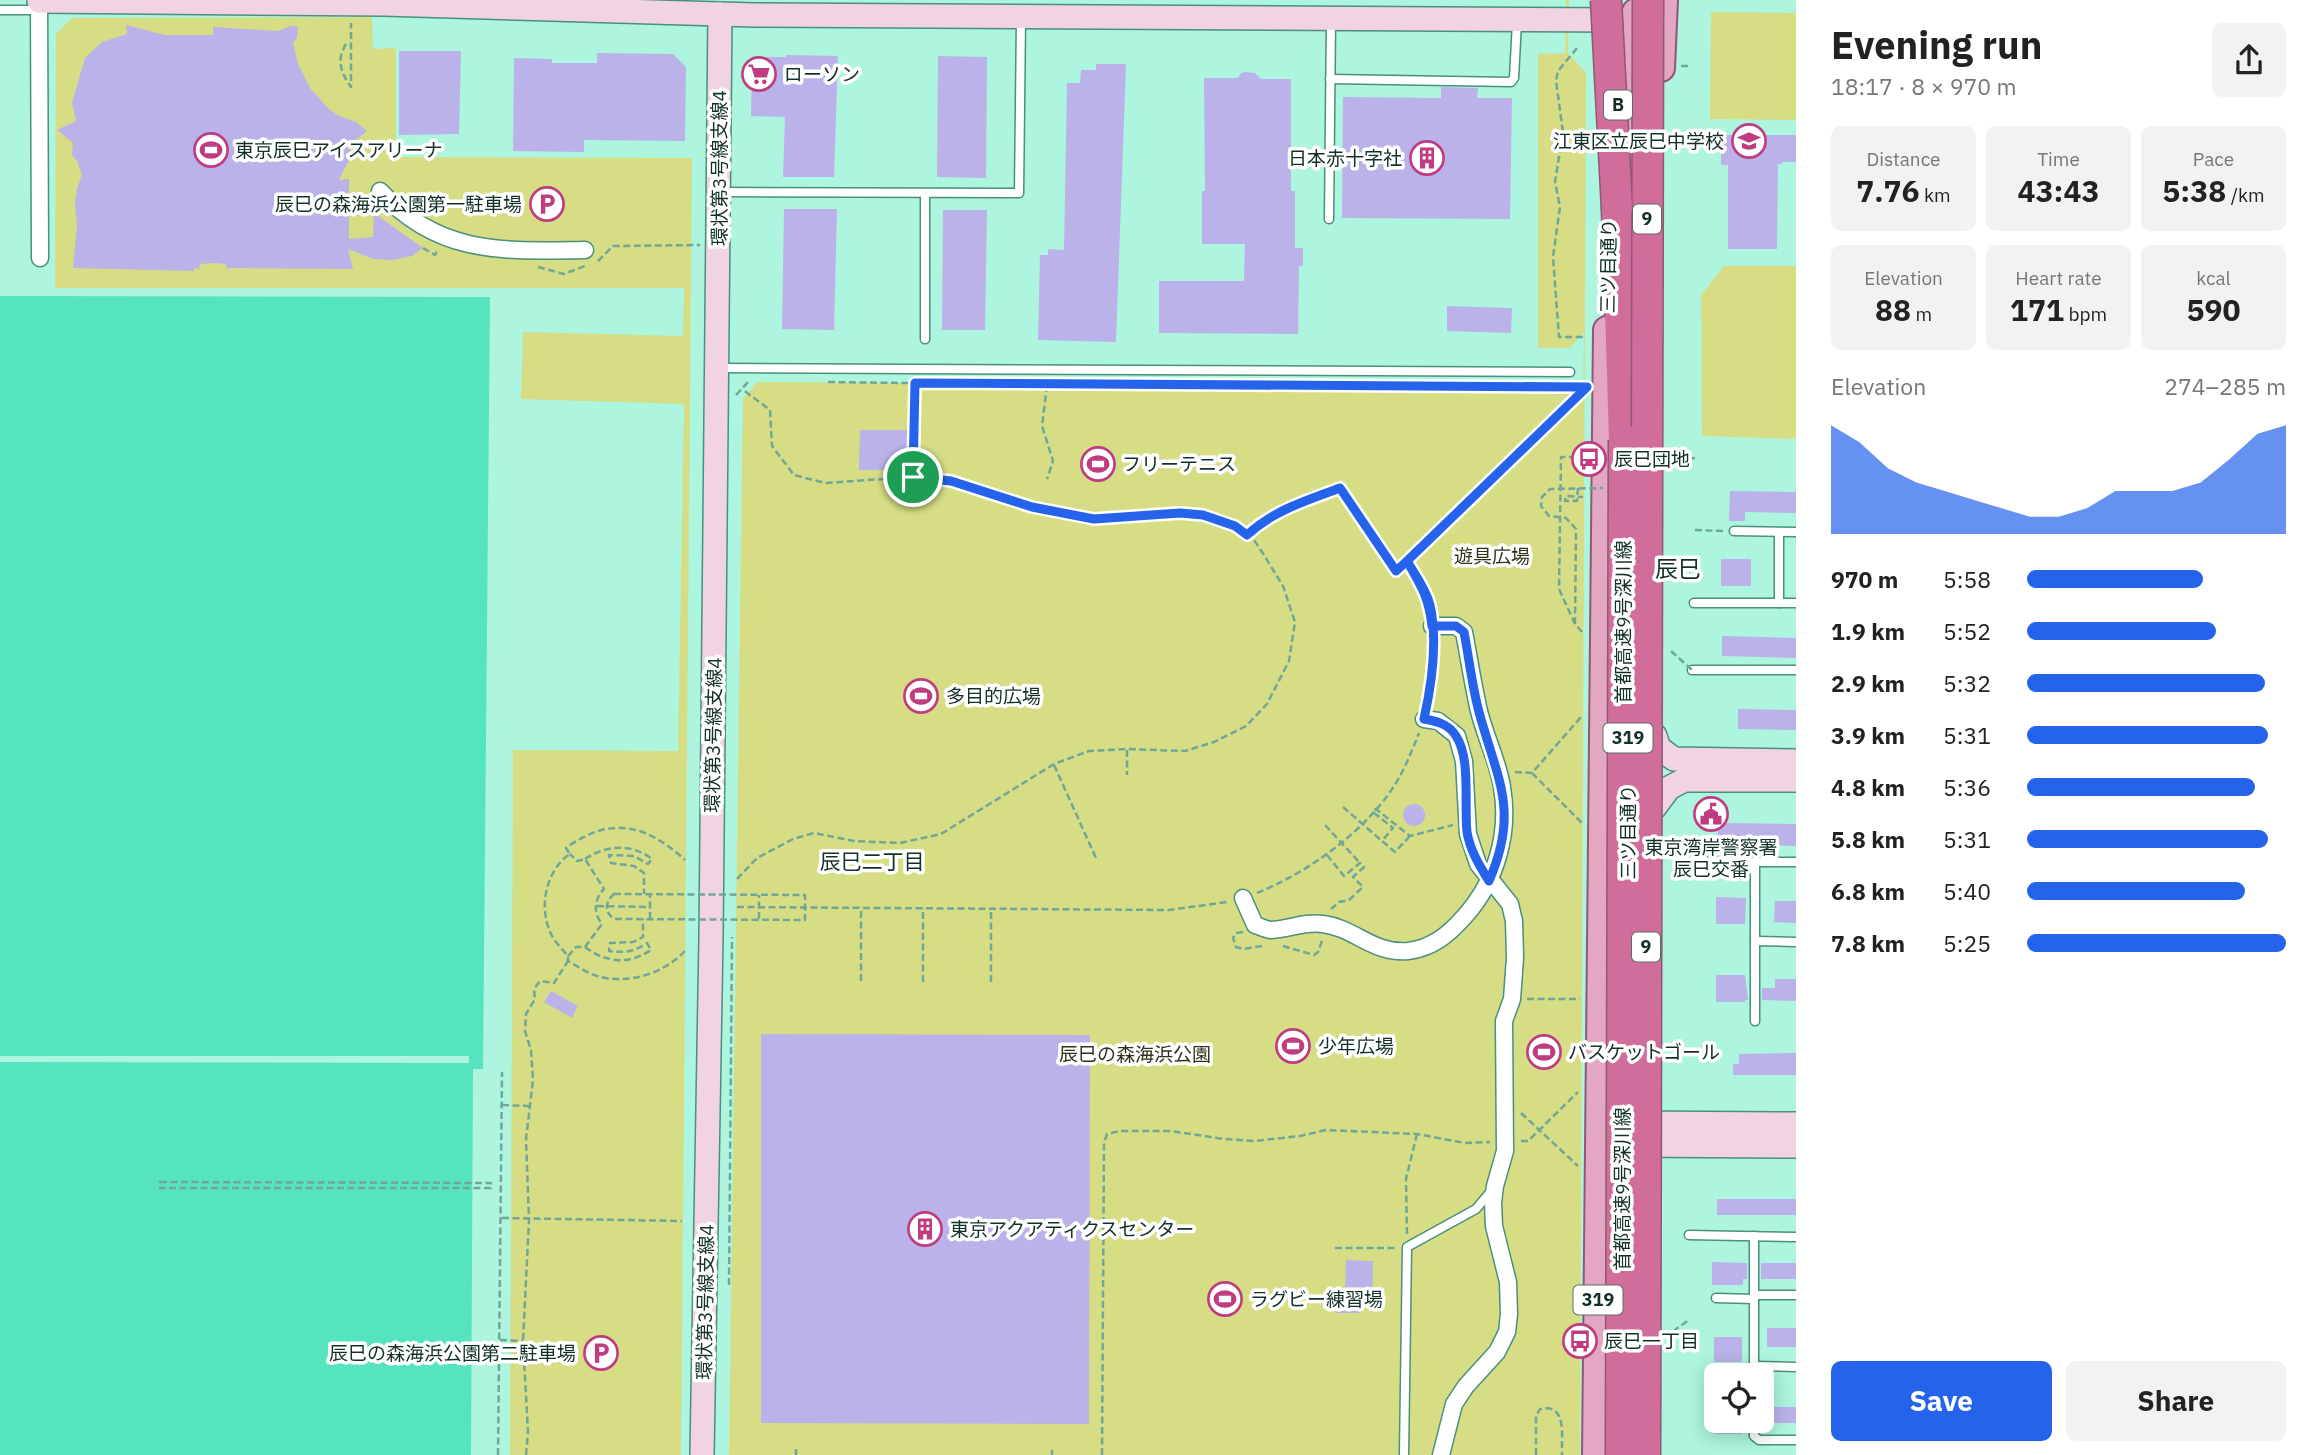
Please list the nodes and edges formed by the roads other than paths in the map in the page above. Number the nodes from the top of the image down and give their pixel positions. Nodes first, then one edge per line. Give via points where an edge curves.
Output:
1 (39, 4) edge
2 (1632, 6) edge
3 (0, 10) edge
4 (720, 14) junction
5 (1021, 18) junction
6 (1331, 19) junction
7 (1517, 20) junction
8 (1330, 79) junction
9 (380, 191) dead end
10 (719, 192) junction
11 (925, 194) junction
12 (1617, 209) joint
13 (1329, 219) dead end
14 (585, 250) dead end
15 (40, 258) dead end
16 (925, 339) dead end
17 (717, 368) junction
18 (1570, 372) dead end
19 (1734, 531) road end
20 (1779, 532) junction
21 (1796, 532) edge
22 (1694, 603) dead end
23 (1779, 603) junction
24 (1796, 603) edge
25 (1432, 626) road end
26 (1692, 670) dead end
27 (1796, 670) edge
28 (1424, 719) road end
29 (1655, 736) junction
30 (1796, 761) edge
31 (1796, 780) edge
32 (1655, 807) junction
33 (1700, 862) dead end
34 (1755, 862) junction
35 (1796, 862) edge
36 (1489, 881) junction
37 (1243, 898) road end
38 (1755, 941) junction
39 (1796, 942) edge
40 (1755, 1021) dead end
41 (1796, 1124) edge
42 (1600, 1134) junction
43 (1641, 1134) junction
44 (1796, 1146) edge
45 (1495, 1186) junction
46 (1689, 1235) dead end
47 (1754, 1236) junction
48 (1796, 1237) edge
49 (1796, 1295) edge
50 (1754, 1297) junction
51 (1716, 1298) dead end
52 (1754, 1363) edge
53 (1796, 1367) edge
54 (1774, 1369) edge
55 (1754, 1433) edge
56 (1796, 1440) edge
57 (702, 1455) edge
58 (1404, 1455) edge
59 (1441, 1455) edge
60 (1596, 1455) edge
61 (1621, 1455) edge
62 (1627, 1455) edge
63 (1645, 1455) edge
64 (1650, 1455) edge

1 - 3 lane
1 - 4 street via 383,4
1 - 15 street
2 - 7 street
2 - 12 highway, B, bridge
2 - 29 main road via 1658,145
2 - 42 main road, 三ツ目通り / 319
2 - 43 main road, 三ツ目通り / 319 via 1628,115
2 - 63 highway, 首都高速9号深川線 / 9, bridge via 1646,439
4 - 5 street
4 - 10 street, 環状第3号線支線4
5 - 6 street
5 - 11 lane via 1019,193
6 - 7 street
6 - 8 lane
7 - 8 lane via 1511,82
8 - 13 lane
9 - 14 street via 409,218 464,244 502,251
10 - 11 lane
10 - 17 street, 環状第3号線支線4
11 - 16 lane
12 - 61 highway, 首都高速9号深川線 / 9, bridge via 1624,440
17 - 18 lane
17 - 57 street, 環状第3号線支線4
19 - 20 lane
20 - 21 lane
20 - 23 lane
22 - 23 lane
23 - 24 lane
25 - 36 street via 1456,626 1464,632 1479,713 1502,786 1504,835
26 - 27 lane
28 - 36 street via 1438,721 1457,736 1464,761 1473,852
29 - 30 street via 1660,748 1674,759
29 - 32 main road
31 - 32 street via 1684,780 1669,788
32 - 43 main road
33 - 34 lane
34 - 35 lane
34 - 38 lane
36 - 37 street via 1454,929 1433,945 1409,951 1388,951 1324,924 1269,930 1255,925
36 - 45 street via 1510,904 1516,958 1512,999 1504,1021 1505,1141
38 - 39 lane
38 - 40 lane
41 - 43 street
42 - 43 street
42 - 60 main road, 三ツ目通り / 319
43 - 44 street
43 - 62 main road, 三ツ目通り / 319
43 - 64 main road
45 - 58 lane via 1476,1209 1407,1247
45 - 59 street via 1494,1226 1508,1282 1507,1332 1497,1352 1454,1404
46 - 47 lane
47 - 48 lane
47 - 50 lane
49 - 50 lane
50 - 51 lane
50 - 52 lane
53 - 54 lane
55 - 56 lane via 1759,1440

